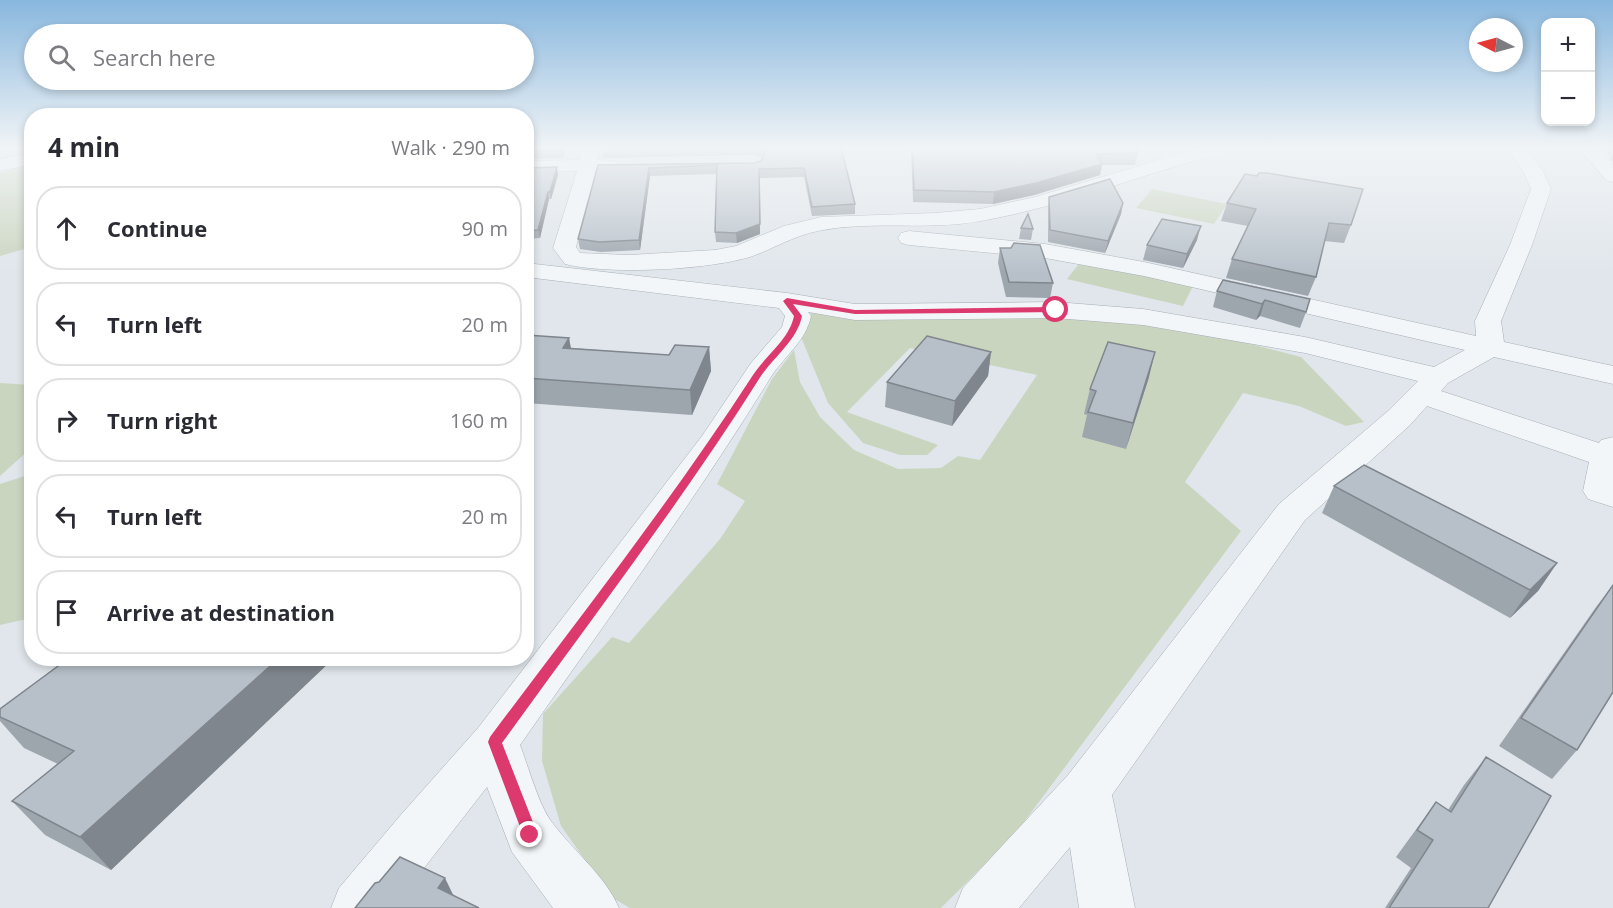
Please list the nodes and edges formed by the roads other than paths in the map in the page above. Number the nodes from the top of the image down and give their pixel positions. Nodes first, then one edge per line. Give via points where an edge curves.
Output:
1 (581, 189) edge
2 (1078, 189) edge
3 (1541, 189) edge
4 (882, 236) dead end
5 (534, 271) edge
6 (787, 301) junction
7 (1491, 348) junction
8 (1613, 375) edge
9 (1430, 386) junction
10 (1610, 452) edge
11 (1613, 495) edge
12 (495, 742) junction
13 (1086, 791) junction
14 (359, 908) edge
15 (591, 908) edge
16 (983, 908) edge
17 (1107, 908) edge

1 - 2 street via 564,248 573,259 641,262 742,252 798,228 823,224 978,216
3 - 7 street via 1488,321
4 - 7 street via 1045,251 1144,269
5 - 6 street
6 - 9 street via 855,312 1056,310 1143,317 1305,345
6 - 12 street via 798,316 795,329 761,369 715,441
7 - 8 street
7 - 9 street
9 - 10 street
9 - 13 street via 1292,512
10 - 11 street via 1600,491
12 - 14 street
12 - 15 street via 530,835
13 - 16 street
13 - 17 street

